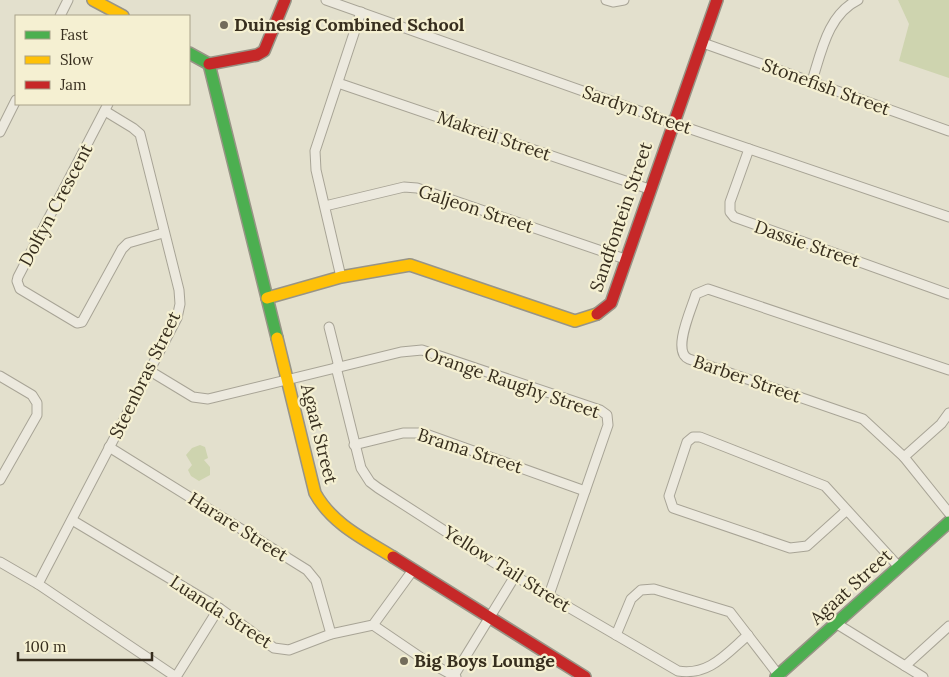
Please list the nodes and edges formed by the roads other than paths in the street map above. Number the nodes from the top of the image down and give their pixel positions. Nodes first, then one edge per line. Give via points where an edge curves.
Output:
1 (68, 0) edge
2 (93, 0) edge
3 (285, 0) edge
4 (326, 0) edge
5 (606, 0) edge
6 (624, 0) edge
7 (717, 0) edge
8 (858, 0) edge
9 (362, 12) junction
10 (60, 15) edge
11 (121, 15) edge
12 (703, 43) junction
13 (190, 54) edge
14 (209, 64) junction
15 (812, 82) junction
16 (338, 84) junction
17 (15, 102) edge
18 (107, 107) edge
19 (673, 123) junction
20 (949, 131) edge
21 (0, 132) edge
22 (749, 149) junction
23 (649, 189) junction
24 (325, 206) junction
25 (949, 217) edge
26 (163, 233) junction
27 (625, 259) junction
28 (340, 277) junction
29 (949, 294) edge
30 (267, 298) junction
31 (329, 327) dead end
32 (338, 367) junction
33 (949, 370) edge
34 (150, 371) junction
35 (0, 376) edge
36 (288, 380) junction
37 (949, 413) edge
38 (354, 445) junction
39 (109, 447) junction
40 (904, 457) junction
41 (0, 480) edge
42 (585, 490) junction
43 (847, 510) junction
44 (949, 513) edge
45 (72, 520) junction
46 (949, 522) edge
47 (0, 562) edge
48 (899, 566) junction
49 (413, 570) junction
50 (515, 576) junction
51 (38, 584) junction
52 (549, 595) junction
53 (219, 608) junction
54 (491, 617) junction
55 (837, 624) junction
56 (373, 625) junction
57 (949, 626) edge
58 (331, 634) junction
59 (616, 635) junction
60 (748, 635) junction
61 (905, 666) junction
62 (569, 673) edge
63 (455, 676) edge
64 (778, 676) edge
65 (176, 677) edge
66 (585, 677) edge
67 (923, 677) edge

1 - 10 street
2 - 11 street
3 - 14 street via 264,51
4 - 9 street, Sardyn Street
5 - 6 street
7 - 12 street, Sandfontein Street
8 - 15 street via 846,6 838,16
9 - 16 street
9 - 19 street, Sardyn Street
12 - 15 street, Stonefish Street
12 - 19 street, Sandfontein Street
13 - 14 street
14 - 30 street, Agaat Street
15 - 20 street, Stonefish Street
16 - 23 street, Makreil Street
16 - 24 street via 315,151
17 - 21 street
18 - 26 street, Steenbras Street via 140,134
18 - 26 street, Dolfyn Crescent via 18,276 20,289 76,323 82,322 122,250 128,244
19 - 22 street, Sardyn Street
19 - 23 street, Sandfontein Street
22 - 25 street, Sardyn Street
22 - 29 street, Dassie Street via 730,202 730,212 734,217
23 - 27 street, Sandfontein Street
24 - 27 street, Galjeon Street via 404,187 417,188
24 - 28 street
26 - 34 street, Steenbras Street via 180,304 177,318
27 - 28 street, Sandfontein Street via 611,304 594,316 574,321 410,265
28 - 30 street, Sandfontein Street
30 - 36 street, Agaat Street
31 - 32 street, Yellow Tail Street
32 - 36 street, Orange Raughy Street
32 - 38 street, Yellow Tail Street
32 - 42 street, Orange Raughy Street via 422,350 600,410 607,415 608,425
33 - 40 street, Barber Street via 711,290 696,294 680,344 685,358 857,416
34 - 36 street, Orange Raughy Street via 201,399
34 - 39 street, Steenbras Street
35 - 41 street via 32,395 37,402 38,414
36 - 49 street, Agaat Street via 316,493 323,507 333,519
37 - 40 street
38 - 42 street, Brama Street via 404,432 423,433
38 - 50 street, Yellow Tail Street via 361,468 370,482
39 - 45 street, Steenbras Street
39 - 58 street, Harare Street via 307,570 316,581
40 - 44 street, Barber Street
42 - 52 street, Orange Raughy Street
43 - 43 street via 837,496 819,482 700,438 687,442 669,496 673,508 790,548 807,546
43 - 48 street
45 - 51 street, Steenbras Street
45 - 53 street, Luanda Street
46 - 48 street, Agaat Street
47 - 51 street
48 - 55 street, Agaat Street
49 - 54 street, Agaat Street
49 - 56 street
50 - 52 street, Yellow Tail Street
50 - 54 street
51 - 65 street
52 - 59 street, Yellow Tail Street
53 - 58 street, Luanda Street via 281,651
53 - 65 street
54 - 62 street, Agaat Street
54 - 63 street
55 - 61 street
55 - 64 street, Agaat Street
56 - 58 street, Luanda Street
56 - 63 street via 422,659
57 - 61 street
59 - 60 street, Yellow Tail Street via 669,666 687,672 707,669
59 - 60 street via 631,599 641,590 654,589 730,612
60 - 64 street
61 - 67 street
62 - 66 street, Agaat Street

